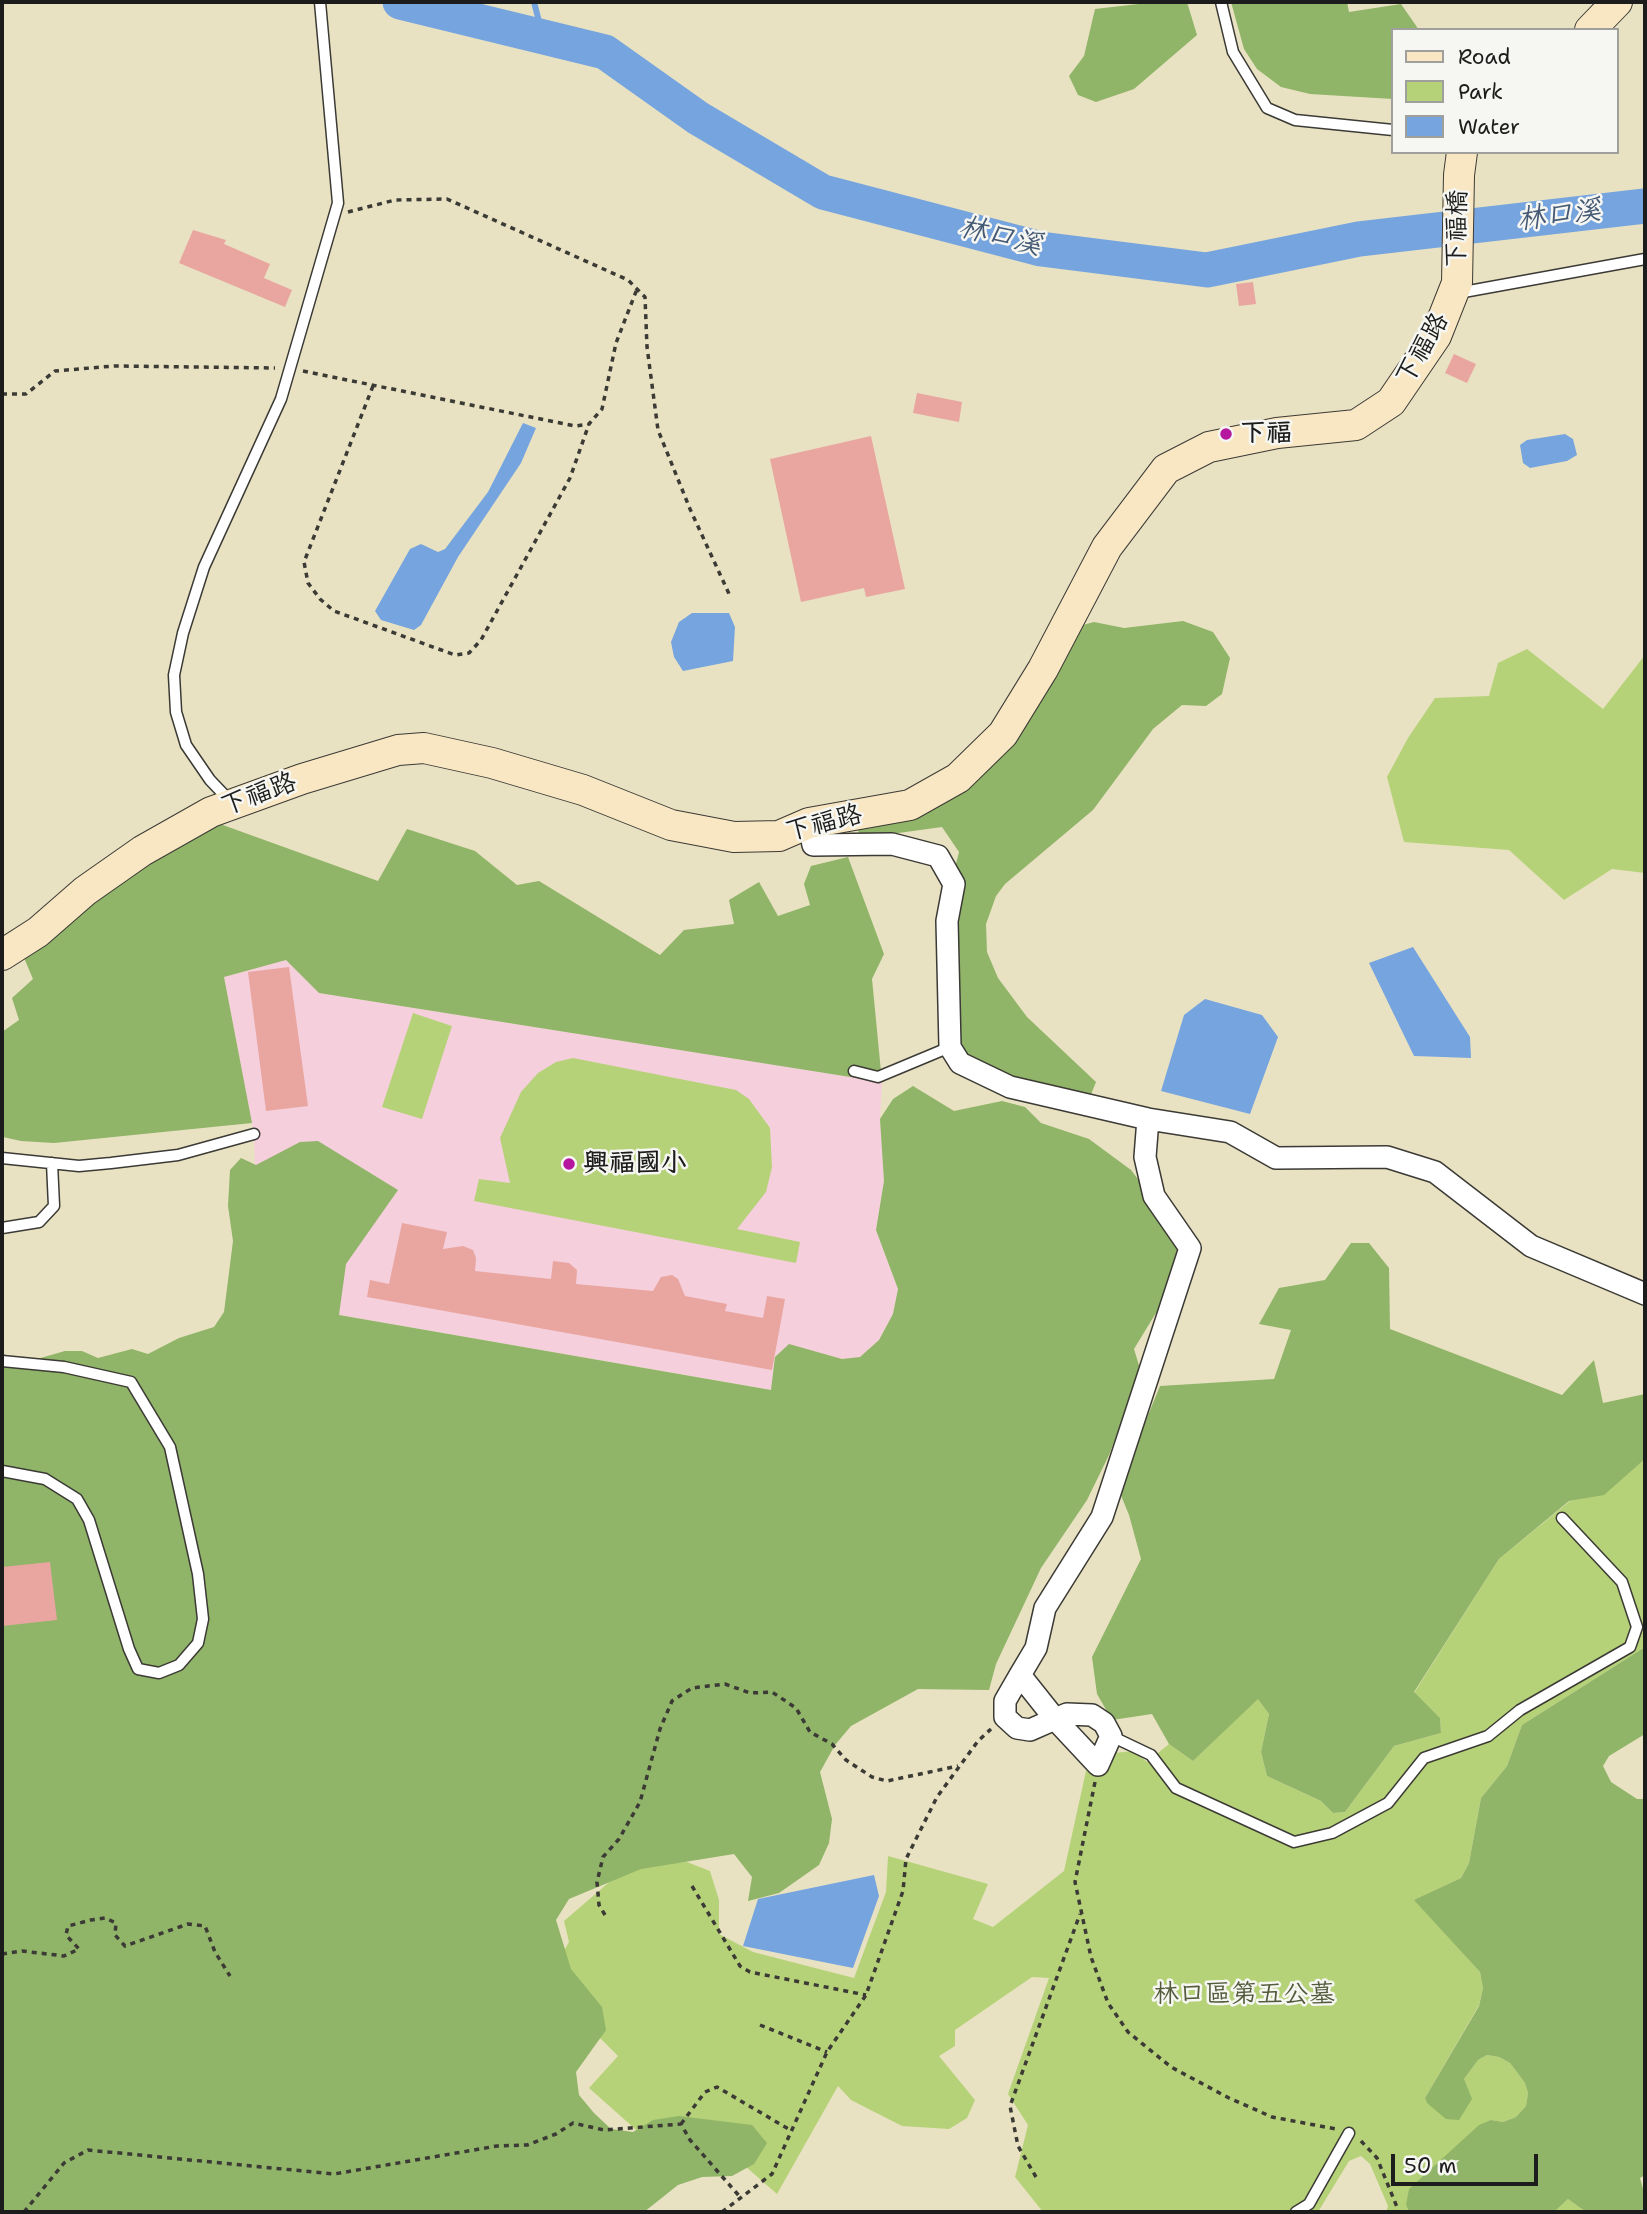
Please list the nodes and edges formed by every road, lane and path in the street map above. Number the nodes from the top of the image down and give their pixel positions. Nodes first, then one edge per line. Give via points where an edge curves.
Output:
1 (320, 2) edge
2 (1221, 2) edge
3 (1616, 2) edge
4 (1592, 28) edge
5 (1392, 130) edge
6 (1460, 163) edge
7 (336, 211) junction
8 (1645, 259) edge
9 (637, 289) junction
10 (1454, 289) junction
11 (290, 369) junction
12 (373, 386) junction
13 (2, 394) edge
14 (589, 424) junction
15 (730, 596) dead end
16 (232, 803) junction
17 (809, 822) junction
18 (2, 955) edge
19 (950, 1047) junction
20 (854, 1071) dead end
21 (1148, 1119) junction
22 (254, 1134) dead end
23 (2, 1158) edge
24 (52, 1163) junction
25 (2, 1228) edge
26 (1645, 1294) edge
27 (2, 1361) edge
28 (2, 1471) edge
29 (1562, 1518) dead end
30 (1020, 1675) junction
31 (1005, 1717) junction
32 (1055, 1719) junction
33 (1111, 1736) junction
34 (960, 1765) junction
35 (1098, 1765) junction
36 (692, 1886) dead end
37 (1081, 1912) junction
38 (604, 1915) dead end
39 (2, 1954) edge
40 (230, 1976) dead end
41 (866, 1995) junction
42 (760, 2025) dead end
43 (827, 2052) junction
44 (681, 2124) junction
45 (792, 2131) junction
46 (1349, 2133) junction
47 (1036, 2177) dead end
48 (741, 2198) junction
49 (24, 2212) edge
50 (722, 2212) edge
51 (1296, 2212) edge
52 (1399, 2212) edge

1 - 7 lane
2 - 5 lane via 1233,52 1268,108 1295,120
3 - 4 main road
6 - 10 main road, 下福橋
7 - 9 path via 353,213 395,200 447,199 628,280
7 - 11 lane
8 - 10 lane
9 - 14 path via 616,343 602,409
9 - 15 path via 645,297 658,430
10 - 17 main road, 下福路 via 1436,336 1414,372 1391,402 1356,425 1277,433 1209,447 1166,469 1107,547 1003,734 958,778 910,805
11 - 12 path
11 - 13 path via 114,366 66,370 55,371 26,394
11 - 16 lane via 281,399 204,567 174,676 176,712 186,745
12 - 14 path via 575,426
12 - 14 path via 304,562 308,583 334,611 455,655 469,653 481,640 570,478
16 - 17 main road, 下福路 via 358,761 424,748 545,777 704,833 779,836
16 - 18 main road, 下福路 via 142,852
17 - 19 street via 813,845 892,844 938,856 954,884 947,921
19 - 20 lane via 878,1077
19 - 21 street via 960,1063 1010,1087
21 - 26 street via 1230,1132 1276,1158 1387,1157 1435,1172 1531,1246
21 - 30 street via 1145,1157 1154,1196 1190,1248 1102,1517 1045,1608 1035,1648
22 - 24 lane via 178,1155 79,1166
23 - 24 lane
24 - 25 lane via 54,1206 39,1222
27 - 28 lane via 64,1367 131,1382 170,1447 204,1619 198,1643 179,1665 159,1673 138,1669 89,1520 77,1499 45,1479
29 - 33 lane via 1622,1582 1637,1627 1630,1647 1520,1710 1489,1735 1424,1758 1388,1803 1332,1833 1294,1842 1176,1788 1151,1755
30 - 31 street via 1005,1701
30 - 32 street
31 - 32 street via 1017,1728 1030,1730
31 - 34 path
32 - 33 street via 1067,1714 1092,1715 1104,1723
32 - 35 street
33 - 35 street
34 - 38 path via 887,1781 872,1777 810,1732 796,1708 772,1692 750,1693 724,1684 692,1688 672,1701 640,1802 603,1857 597,1882 598,1905
34 - 41 path via 937,1797 906,1859 903,1891
35 - 37 path via 1074,1882
36 - 41 path via 740,1966 750,1972
37 - 46 path via 1108,2003 1128,2032 1171,2067 1261,2113
37 - 47 path via 1010,2106 1018,2146
39 - 40 path via 22,1951 64,1956 79,1949 66,1935 68,1926 92,1920 105,1918 116,1923 115,1935 125,1946 188,1924 205,1926
41 - 43 path
42 - 43 path
43 - 45 path
44 - 45 path via 705,2092 717,2087
44 - 48 path
44 - 49 path via 604,2130 573,2123 527,2145 334,2174 88,2150 64,2163
45 - 48 path via 772,2174
46 - 51 lane via 1309,2204
46 - 52 path via 1377,2158
48 - 50 path

